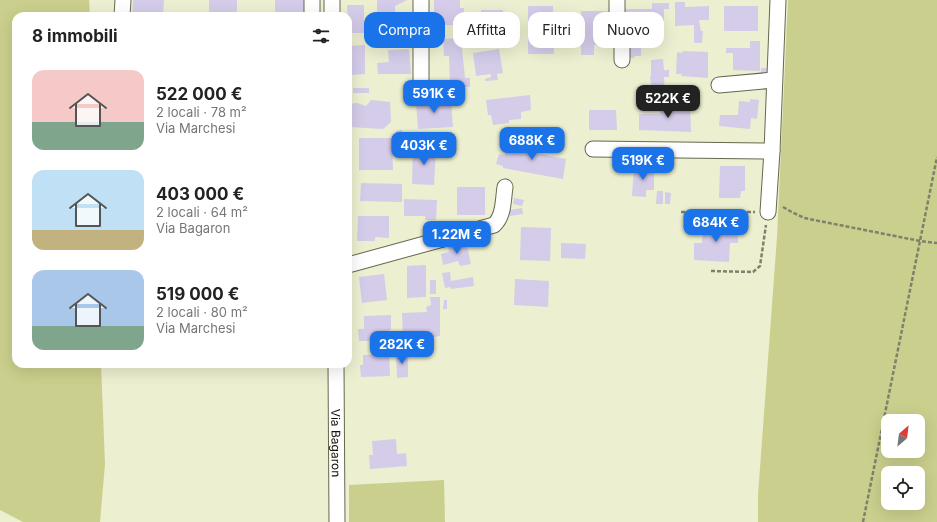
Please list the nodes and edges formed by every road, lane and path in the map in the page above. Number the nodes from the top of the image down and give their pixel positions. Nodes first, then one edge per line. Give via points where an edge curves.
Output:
1 (123, 0) edge
2 (312, 0) edge
3 (332, 0) edge
4 (421, 0) edge
5 (617, 0) edge
6 (778, 0) edge
7 (122, 12) edge
8 (312, 12) edge
9 (332, 12) edge
10 (622, 60) dead end
11 (774, 80) junction
12 (719, 85) dead end
13 (421, 89) dead end
14 (593, 149) dead end
15 (772, 150) junction
16 (937, 157) edge
17 (505, 187) dead end
18 (769, 205) junction
19 (681, 212) dead end
20 (920, 241) junction
21 (937, 243) edge
22 (352, 264) edge
23 (711, 271) dead end
24 (336, 368) edge
25 (338, 522) edge
26 (863, 522) edge

1 - 7 street
2 - 8 street
3 - 9 street
4 - 13 street
5 - 10 street via 617,25 622,37
6 - 11 street
11 - 12 street
11 - 15 street
14 - 15 street
15 - 18 street
16 - 20 path
17 - 22 street via 501,213 494,225
18 - 19 path
18 - 20 path via 804,218
18 - 23 path via 760,266 753,272
20 - 21 path
20 - 26 path
24 - 25 street, Via Bagaron

